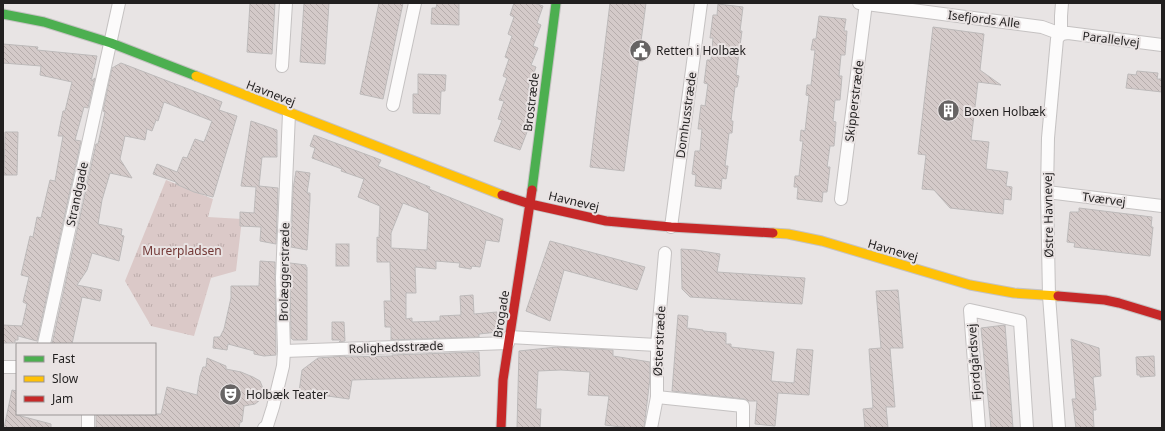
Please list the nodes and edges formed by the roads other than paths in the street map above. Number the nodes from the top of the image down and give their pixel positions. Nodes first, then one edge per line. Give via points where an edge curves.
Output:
1 (119, 3) edge
2 (286, 3) edge
3 (415, 3) edge
4 (556, 3) edge
5 (701, 3) edge
6 (863, 3) edge
7 (1062, 3) edge
8 (3, 14) edge
9 (1061, 34) junction
10 (110, 43) junction
11 (1162, 45) edge
12 (282, 66) dead end
13 (393, 105) dead end
14 (289, 113) junction
15 (1047, 192) junction
16 (841, 199) dead end
17 (530, 204) junction
18 (1162, 206) edge
19 (671, 227) junction
20 (665, 253) dead end
21 (1049, 296) junction
22 (1162, 316) edge
23 (508, 340) junction
24 (44, 343) edge
25 (657, 345) junction
26 (284, 351) junction
27 (3, 367) edge
28 (16, 367) edge
29 (657, 397) junction
30 (88, 415) edge
31 (88, 428) edge
32 (264, 428) edge
33 (501, 428) edge
34 (651, 428) edge
35 (742, 428) edge
36 (979, 428) edge
37 (1027, 428) edge
38 (1059, 428) edge

1 - 10 street, Strandgade
2 - 12 street
3 - 13 street
4 - 17 street, Brostræde
5 - 19 street, Domhusstræde
6 - 9 street, Isefjords Alle via 1042,27
6 - 16 street, Skipperstræde
7 - 9 street, Østre Havnevej
8 - 10 street, Havnevej via 44,22
9 - 11 street, Parallelvej
9 - 15 street, Østre Havnevej via 1057,39 1048,138
10 - 14 street, Havnevej
10 - 24 street, Strandgade
14 - 17 street, Havnevej
14 - 26 street, Brolæggerstræde via 282,278
15 - 18 street, Tværvej
15 - 21 street, Østre Havnevej
17 - 19 street, Havnevej via 606,221
17 - 23 street, Brogade
19 - 21 street, Havnevej via 788,234 822,241 970,285
20 - 25 street, Østerstræde
21 - 22 street, Havnevej via 1105,300
21 - 38 street, Østre Havnevej
23 - 25 street, Rolighedsstræde
23 - 26 street, Rolighedsstræde
23 - 33 street, Brogade
25 - 29 street, Østerstræde
26 - 32 street, Brolæggerstræde via 273,407
27 - 28 street
29 - 34 street, Østerstræde
29 - 35 street via 743,406
30 - 31 street
36 - 37 street, Fjordgårdsvej via 970,310 1020,321

